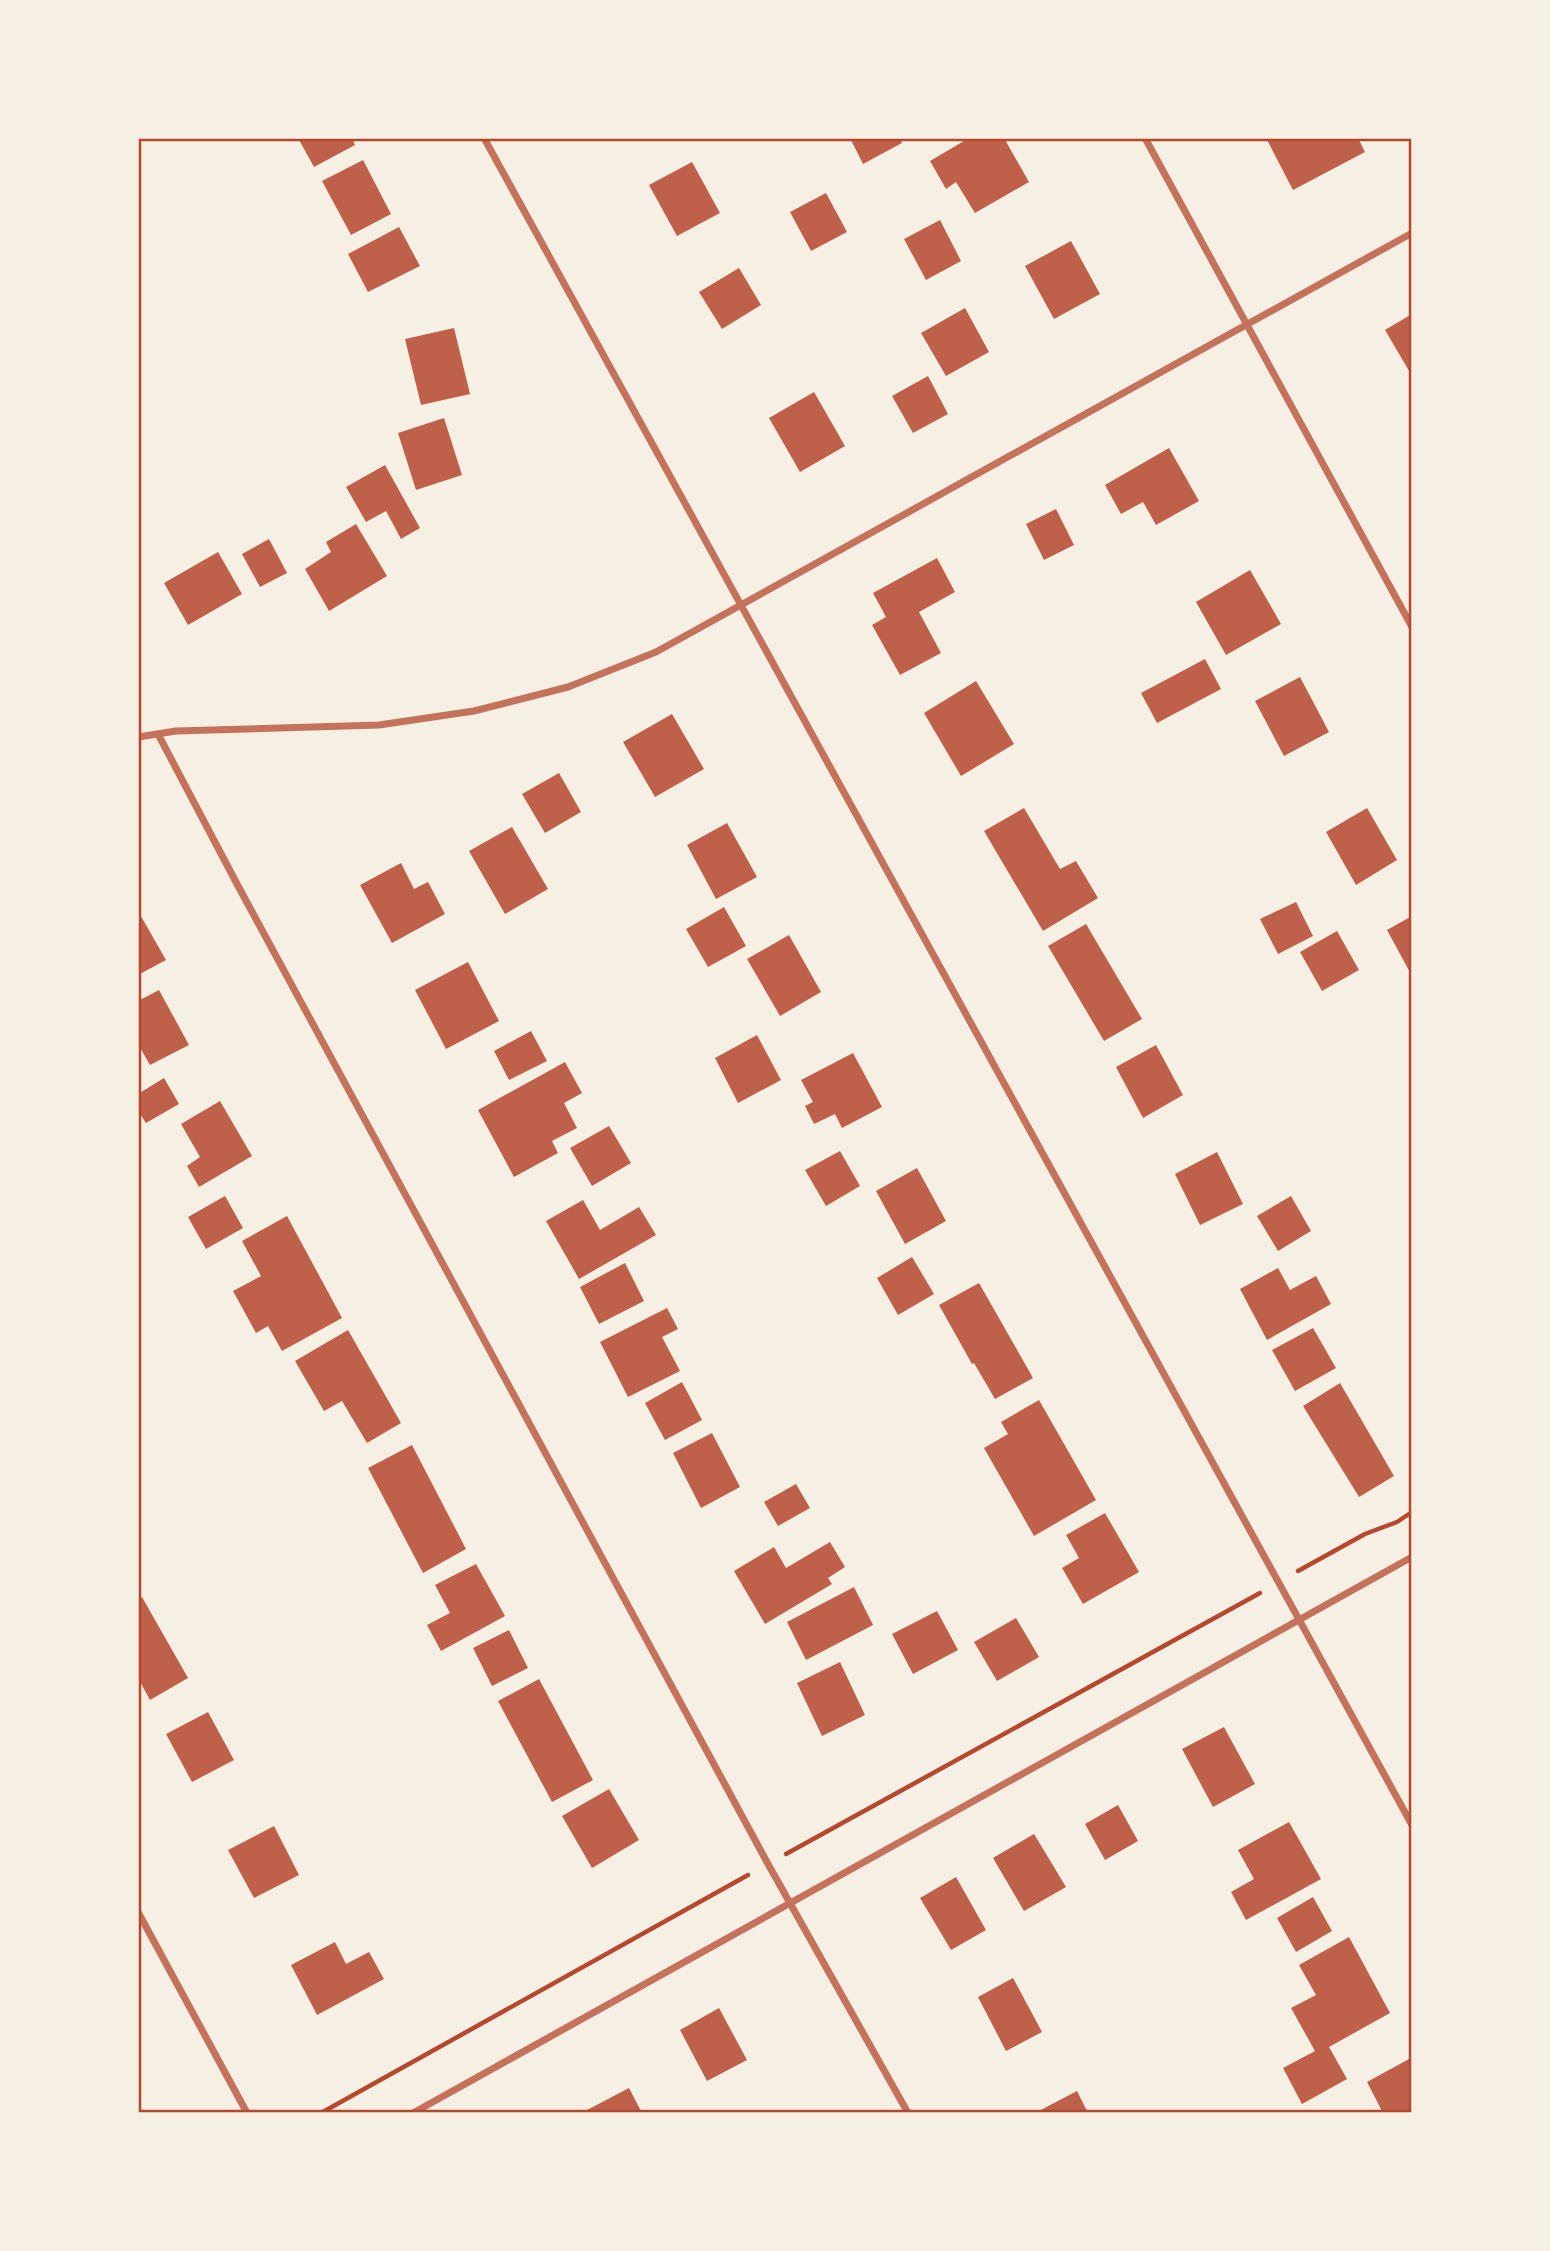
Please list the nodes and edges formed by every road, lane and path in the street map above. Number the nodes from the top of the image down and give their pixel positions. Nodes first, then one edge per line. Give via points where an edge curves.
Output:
1 (484, 138) edge
2 (1145, 138) edge
3 (1412, 233) edge
4 (1248, 324) junction
5 (741, 605) junction
6 (1412, 627) edge
7 (158, 734) junction
8 (138, 737) edge
9 (1412, 1512) edge
10 (1412, 1557) edge
11 (1278, 1582) junction
12 (1299, 1620) junction
13 (1412, 1825) edge
14 (768, 1864) junction
15 (789, 1903) junction
16 (138, 1912) edge
17 (247, 2113) edge
18 (321, 2113) edge
19 (413, 2113) edge
20 (908, 2113) edge

1 - 5 street
2 - 4 street
3 - 4 street
4 - 5 street
4 - 6 street
5 - 7 street via 631,662 568,687 474,711 379,725
5 - 11 street
7 - 8 street
7 - 14 street
9 - 11 path
10 - 12 street
11 - 12 street
11 - 14 path
12 - 13 street
12 - 15 street
14 - 15 street
14 - 18 path
15 - 19 street
15 - 20 street
16 - 17 street

